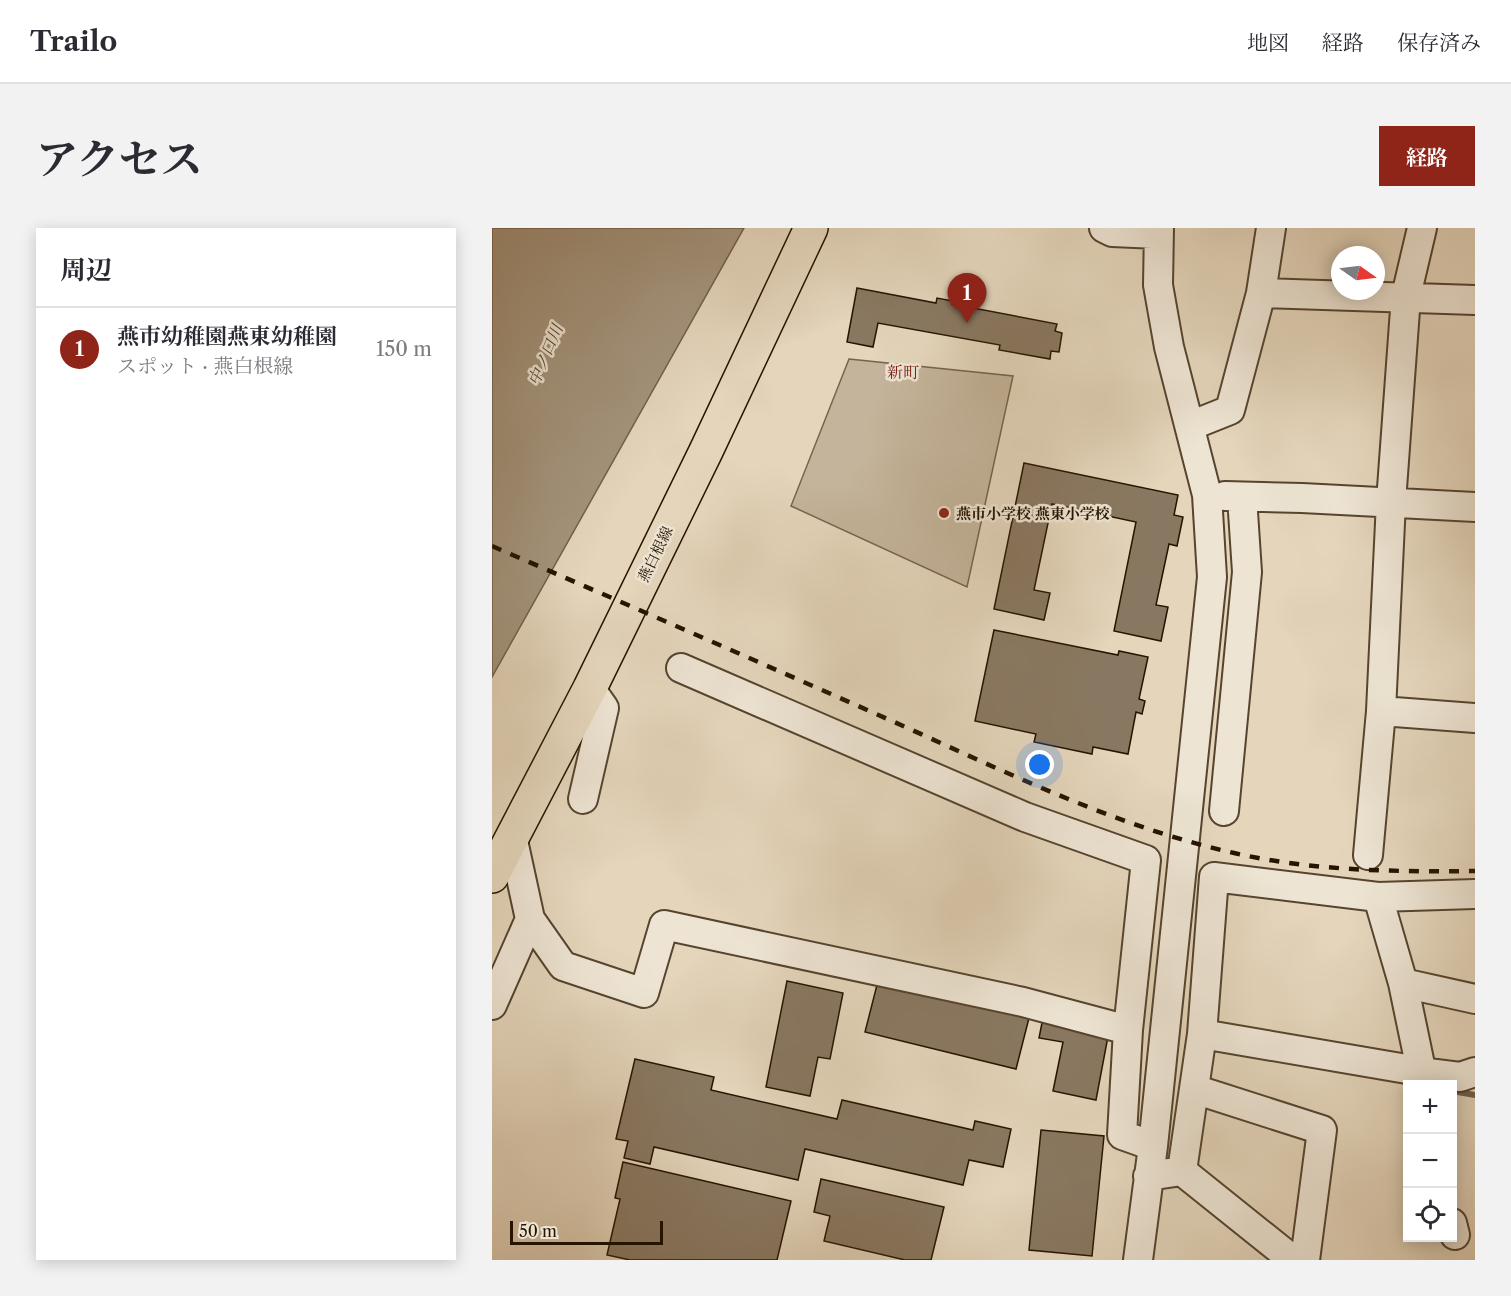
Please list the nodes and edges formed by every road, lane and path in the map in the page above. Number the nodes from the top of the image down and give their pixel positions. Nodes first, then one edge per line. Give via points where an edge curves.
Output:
1 (811, 228) edge
2 (1104, 228) edge
3 (1271, 228) edge
4 (1422, 228) edge
5 (1159, 231) edge
6 (1261, 293) junction
7 (1406, 296) junction
8 (1475, 300) edge
9 (1190, 426) junction
10 (1207, 495) junction
11 (1242, 497) junction
12 (1391, 502) junction
13 (1475, 507) edge
14 (681, 668) dead end
15 (590, 688) junction
16 (1381, 711) junction
17 (1475, 718) edge
18 (583, 799) dead end
19 (1224, 811) dead end
20 (513, 836) junction
21 (492, 876) edge
22 (1369, 882) junction
23 (1475, 894) edge
24 (530, 919) junction
25 (1403, 983) junction
26 (1475, 999) edge
27 (492, 1005) edge
28 (1128, 1030) junction
29 (1202, 1034) junction
30 (1475, 1054) edge
31 (1475, 1072) edge
32 (1427, 1076) edge
33 (1194, 1089) junction
34 (1153, 1146) junction
35 (1182, 1171) junction
36 (1148, 1176) junction
37 (1138, 1260) edge
38 (1293, 1260) edge
39 (1305, 1260) edge

1 - 15 main road, 燕白根線
2 - 5 street via 1112,232
3 - 6 street
4 - 7 street
5 - 9 street via 1158,285 1168,347
6 - 7 street
6 - 9 street via 1230,410
7 - 8 street
7 - 12 street
9 - 10 street
10 - 11 street
10 - 34 street via 1212,577
11 - 12 street
11 - 19 street via 1247,572
12 - 13 street
12 - 16 street
14 - 28 street via 1024,817 1146,861
15 - 18 street via 604,708
15 - 20 main road, 燕白根線
16 - 17 street
16 - 22 street
20 - 21 main road, 燕白根線
20 - 24 street
22 - 23 street
22 - 25 street
22 - 29 street via 1214,877
24 - 27 street
24 - 28 street via 563,966 644,993 664,926 1023,1002
25 - 26 street
25 - 32 street
28 - 34 street via 1122,1135
29 - 32 street
29 - 33 street
30 - 32 street via 1453,1060
31 - 32 street via 1460,1077
33 - 35 street
33 - 39 street via 1322,1130
34 - 36 street
35 - 36 street
35 - 38 street
36 - 37 street

